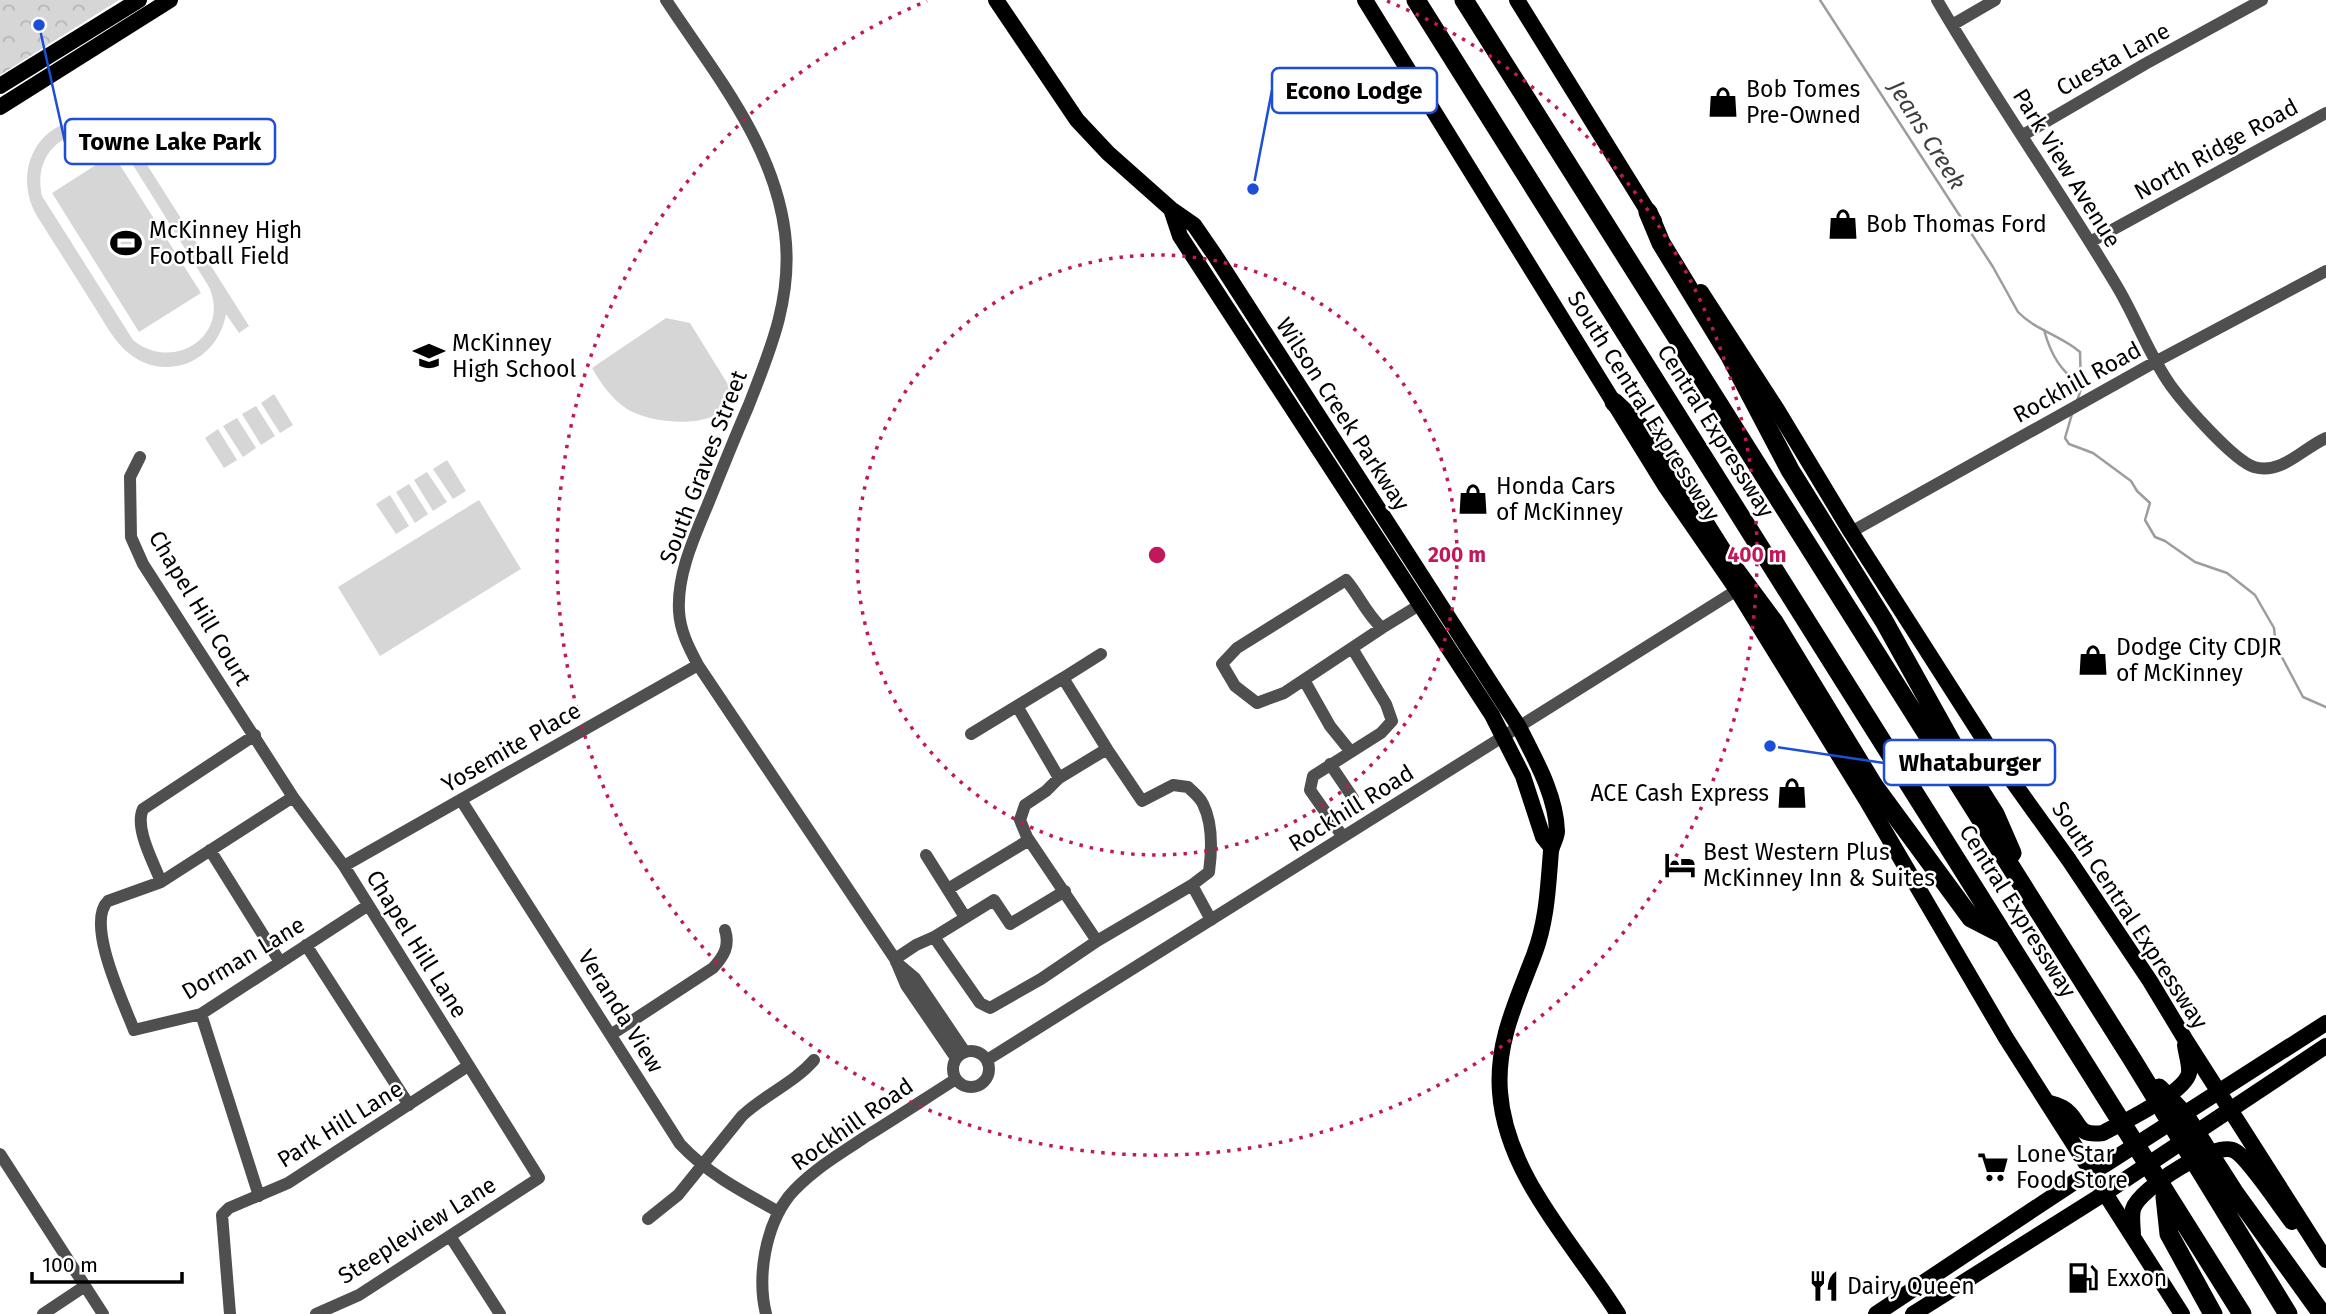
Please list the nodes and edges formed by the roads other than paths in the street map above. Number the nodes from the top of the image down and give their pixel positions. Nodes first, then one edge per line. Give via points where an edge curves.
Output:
1 (139, 0) edge
2 (170, 0) edge
3 (666, 0) edge
4 (996, 0) edge
5 (1365, 0) edge
6 (1416, 0) edge
7 (1464, 0) edge
8 (1517, 0) edge
9 (1937, 0) edge
10 (1995, 0) edge
11 (2262, 0) edge
12 (1951, 25) junction
13 (0, 86) edge
14 (0, 107) edge
15 (2326, 113) edge
16 (2023, 135) junction
17 (1171, 209) junction
18 (1648, 212) junction
19 (2090, 242) junction
20 (2326, 271) edge
21 (2155, 362) junction
22 (1614, 402) junction
23 (2326, 438) edge
24 (140, 457) dead end
25 (1851, 532) junction
26 (1737, 590) junction
27 (1420, 604) junction
28 (1382, 628) junction
29 (1352, 648) junction
30 (1101, 654) dead end
31 (698, 665) junction
32 (1063, 678) junction
33 (1304, 680) junction
34 (1017, 706) junction
35 (1511, 732) junction
36 (971, 734) dead end
37 (255, 735) junction
38 (1107, 749) junction
39 (1351, 752) junction
40 (1330, 764) junction
41 (1059, 778) junction
42 (293, 797) junction
43 (1353, 798) dead end
44 (461, 800) junction
45 (1343, 837) junction
46 (1029, 840) junction
47 (210, 850) junction
48 (926, 855) dead end
49 (344, 866) junction
50 (161, 882) junction
51 (1192, 886) junction
52 (948, 889) junction
53 (1065, 891) junction
54 (367, 906) junction
55 (965, 917) junction
56 (2042, 918) junction
57 (1211, 920) junction
58 (724, 930) dead end
59 (2004, 935) junction
60 (934, 937) junction
61 (1097, 941) junction
62 (306, 945) junction
63 (895, 961) junction
64 (280, 962) junction
65 (201, 1014) junction
66 (2326, 1023) edge
67 (612, 1034) junction
68 (2185, 1039) junction
69 (2326, 1046) edge
70 (961, 1055) junction
71 (814, 1060) dead end
72 (987, 1060) junction
73 (468, 1066) junction
74 (956, 1079) junction
75 (2219, 1093) junction
76 (2047, 1102) junction
77 (409, 1105) junction
78 (2231, 1111) junction
79 (0, 1154) edge
80 (701, 1164) junction
81 (2092, 1172) junction
82 (539, 1178) joint
83 (2105, 1193) junction
84 (258, 1196) junction
85 (2226, 1196) junction
86 (779, 1212) junction
87 (648, 1219) dead end
88 (2177, 1228) junction
89 (450, 1236) junction
90 (2133, 1236) junction
91 (2326, 1260) edge
92 (2326, 1266) edge
93 (85, 1286) junction
94 (1885, 1312) edge
95 (43, 1314) edge
96 (103, 1314) edge
97 (230, 1314) edge
98 (316, 1314) edge
99 (500, 1314) edge
100 (766, 1314) edge
101 (1618, 1314) edge
102 (1913, 1314) edge
103 (2182, 1314) edge
104 (2213, 1314) edge
105 (2242, 1314) edge
106 (2288, 1314) edge
107 (2322, 1314) edge

1 - 13 main road
2 - 14 main road
3 - 31 street, South Graves Street via 760,148 778,197 787,254 783,309 772,348 684,568 678,610 681,630
4 - 17 main road, Wilson Creek Parkway via 1077,120
5 - 22 main road, South Central Expressway
6 - 59 highway, Central Expressway
7 - 56 highway, Central Expressway
8 - 18 main road, South Central Expressway
9 - 12 street, Park View Avenue
10 - 12 street
11 - 16 street, Cuesta Lane
12 - 16 street, Park View Avenue
15 - 19 street, North Ridge Road
16 - 19 street, Park View Avenue
17 - 27 main road, Wilson Creek Parkway via 1180,236
17 - 35 main road, Wilson Creek Parkway via 1194,225 1214,254
18 - 25 main road, South Central Expressway
18 - 56 highway via 1661,243 1730,356 1790,470 1884,621 1994,814
19 - 21 street, Park View Avenue
20 - 21 street, Rockhill Road
21 - 23 street, Park View Avenue via 2189,408 2253,466 2278,466
21 - 25 street, Rockhill Road
22 - 26 main road, South Central Expressway
22 - 59 highway via 1649,435 1728,560 1774,622 1874,786 1971,918
24 - 37 street, Chapel Hill Court via 130,477 131,537 143,564
25 - 68 main road, South Central Expressway via 1993,754 2070,860
26 - 35 street, Rockhill Road
26 - 76 main road, South Central Expressway
27 - 28 street
27 - 35 main road, Wilson Creek Parkway
28 - 29 street
28 - 33 street via 1346,580 1237,648 1222,664 1235,686 1256,703
29 - 33 street
29 - 39 street via 1392,721
30 - 32 street
31 - 44 street, Yosemite Place
31 - 63 street, South Graves Street
32 - 34 street
32 - 38 street
33 - 39 street
34 - 36 street
34 - 41 street
35 - 45 street, Rockhill Road
35 - 101 main road, Wilson Creek Parkway via 1543,837 1551,847 1545,923 1505,1034 1500,1093 1526,1181
37 - 42 street, Chapel Hill Lane
37 - 50 street via 143,809 140,827
38 - 41 street
38 - 51 street via 1142,801 1173,785 1188,787 1203,802 1211,857 1209,872
39 - 40 street
40 - 43 street
40 - 45 street via 1313,776 1310,789
41 - 46 street via 1025,805 1020,820
42 - 47 street
42 - 49 street, Chapel Hill Lane
44 - 49 street, Yosemite Place
44 - 67 street, Veranda View
45 - 57 street, Rockhill Road
46 - 52 street
46 - 53 street
47 - 50 street
47 - 64 street
48 - 52 street
49 - 54 street, Chapel Hill Lane
50 - 65 street, Dorman Lane via 102,907 109,965 134,1030
51 - 57 street
51 - 61 street
52 - 55 street
53 - 55 street via 1010,924 994,900
53 - 61 street
54 - 62 street, Dorman Lane
54 - 73 street, Chapel Hill Lane
55 - 60 street
56 - 85 highway, Central Expressway via 2132,1059 2184,1114
57 - 72 street, Rockhill Road
58 - 67 street via 727,946 713,968
59 - 88 highway, Central Expressway via 2164,1189
60 - 61 street via 979,1003 990,1009
60 - 63 street
62 - 64 street, Dorman Lane
62 - 77 street
63 - 70 street, South Graves Street via 915,978
64 - 65 street, Dorman Lane
65 - 84 street
66 - 75 main road
67 - 80 street, Veranda View via 680,1144
68 - 75 main road, South Central Expressway
68 - 76 main road via 2189,1074 2184,1083 2103,1133 2083,1132 2065,1108
69 - 78 main road
70 - 72 street via 975,1051
70 - 74 street via 953,1068
71 - 80 street via 741,1115
72 - 74 street via 988,1074 982,1084 965,1086
73 - 77 street, Park Hill Lane
73 - 82 street, Chapel Hill Lane
74 - 86 street, Rockhill Road via 824,1164 802,1182
75 - 78 main road, South Central Expressway
75 - 81 main road
76 - 81 main road, South Central Expressway
77 - 84 street, Park Hill Lane via 288,1183
78 - 83 main road
78 - 91 main road, South Central Expressway
79 - 93 street
80 - 86 street, Veranda View
80 - 87 street via 678,1195
81 - 83 main road, South Central Expressway
81 - 94 main road
82 - 89 street, Steepleview Lane
83 - 90 main road, South Central Expressway
83 - 102 main road
84 - 97 street, Park Hill Lane via 222,1215
85 - 106 highway
85 - 107 highway
86 - 100 street, Rockhill Road via 763,1267
88 - 104 highway
88 - 105 highway
89 - 98 street, Steepleview Lane via 359,1295
89 - 99 street
90 - 92 main road via 2133,1209 2145,1191 2203,1154 2222,1148 2234,1150
90 - 103 main road, South Central Expressway
93 - 95 street
93 - 96 street

